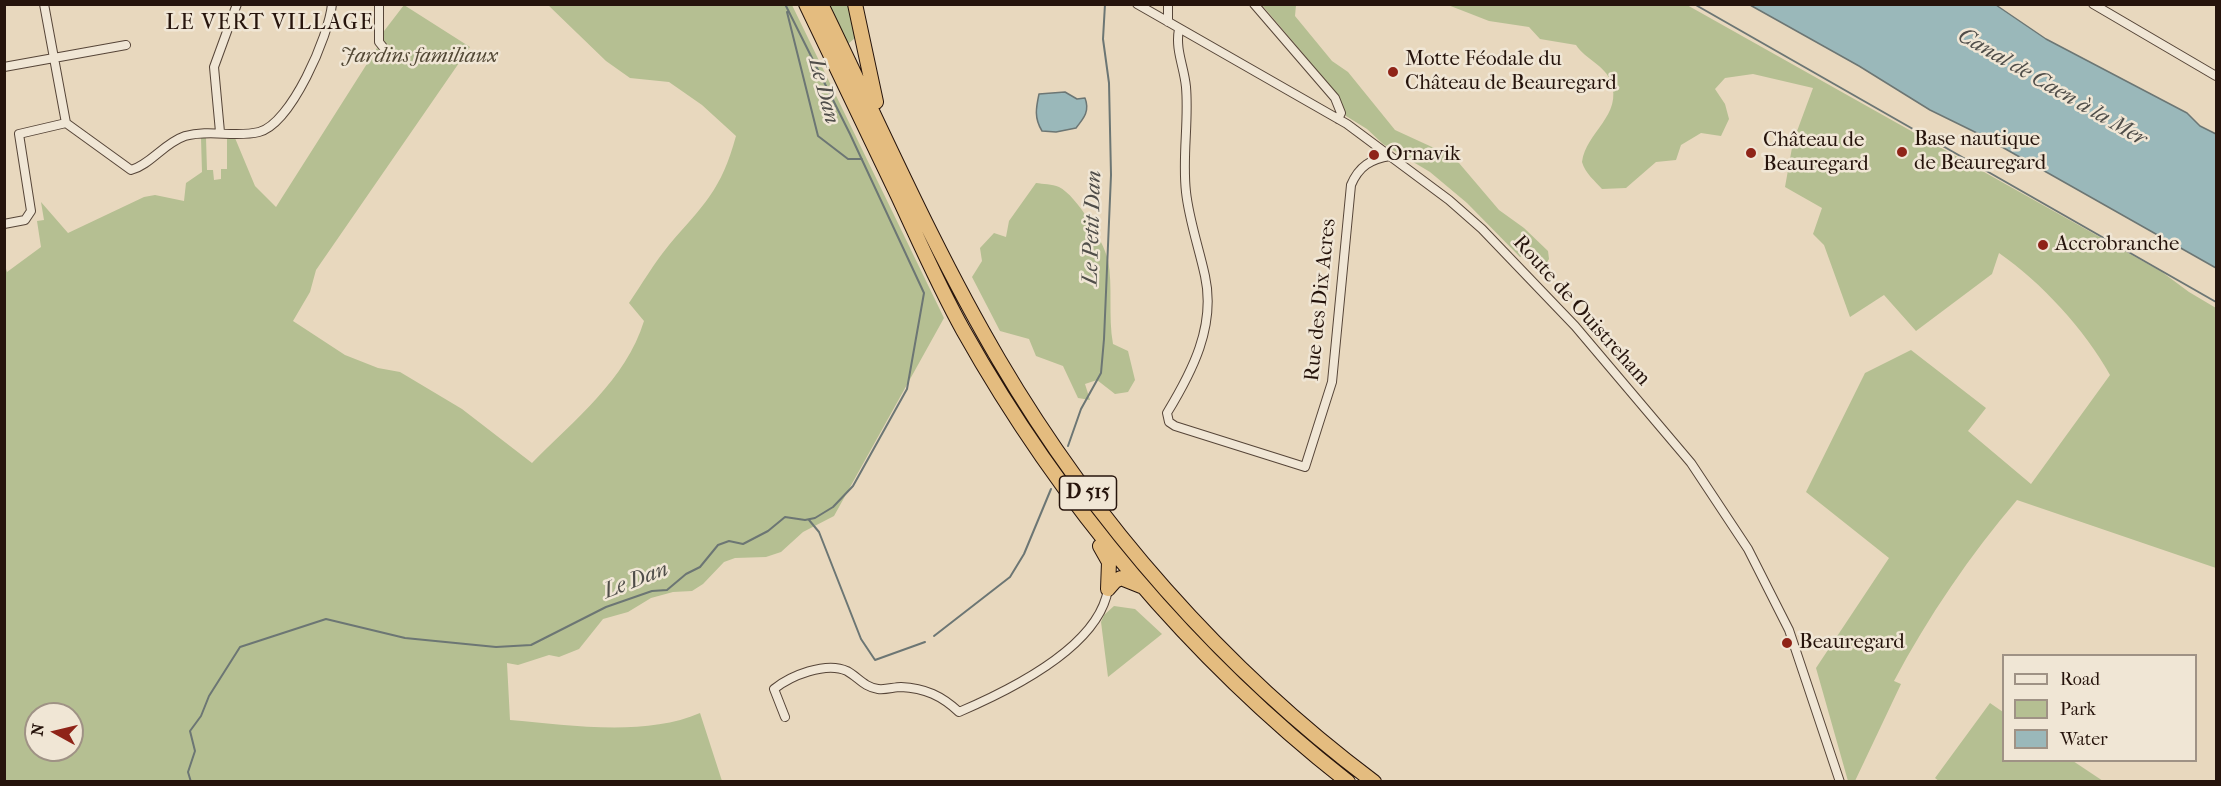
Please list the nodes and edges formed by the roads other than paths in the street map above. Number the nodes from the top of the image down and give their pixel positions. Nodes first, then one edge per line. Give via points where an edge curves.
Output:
1 (44, 4) edge
2 (237, 4) edge
3 (332, 4) edge
4 (379, 4) edge
5 (806, 4) edge
6 (821, 4) edge
7 (855, 4) edge
8 (1137, 4) edge
9 (1167, 4) edge
10 (1254, 4) edge
11 (2093, 4) edge
12 (1168, 22) junction
13 (1179, 29) junction
14 (126, 45) dead end
15 (383, 47) dead end
16 (54, 58) junction
17 (4, 67) edge
18 (2217, 76) edge
19 (1338, 119) junction
20 (66, 123) junction
21 (219, 132) junction
22 (887, 139) junction
23 (1390, 156) junction
24 (4, 224) edge
25 (1097, 531) junction
26 (1143, 587) junction
27 (1108, 589) junction
28 (785, 717) dead end
29 (1348, 782) edge
30 (1374, 782) edge
31 (1839, 782) edge

1 - 16 street
2 - 21 street via 214,67
3 - 21 street via 320,52 282,117 257,133
4 - 15 street via 379,42
5 - 25 highway, D 515 via 962,328 1021,426
6 - 22 highway, D 515
7 - 22 highway
8 - 12 street, Route de Ouistreham
9 - 12 street
10 - 19 street via 1335,98 1341,113
11 - 18 street
12 - 13 street, Route de Ouistreham
13 - 19 street, Route de Ouistreham
13 - 23 street, Rue des Dix Acres via 1177,46 1186,87 1185,187 1208,308 1196,363 1167,413 1169,422 1175,426 1305,467 1332,382 1351,185 1365,164
14 - 16 street
16 - 17 street
16 - 20 street
19 - 23 street, Route de Ouistreham
20 - 21 street via 131,170 179,138
20 - 24 street via 19,134 32,211 25,220
22 - 30 highway, D 515 via 989,343 1030,412 1082,485 1159,581 1224,650 1295,717
23 - 31 street, Route de Ouistreham via 1449,200 1490,238 1575,326 1691,463 1748,549 1779,607
25 - 26 highway, D 515
25 - 27 highway via 1098,543 1109,562
26 - 27 highway via 1122,578
26 - 29 highway, D 515 via 1258,705
27 - 28 street via 1097,621 1078,641 1048,664 959,712 945,699 929,692 902,687 880,689 862,684 846,670 822,669 794,676 774,689

